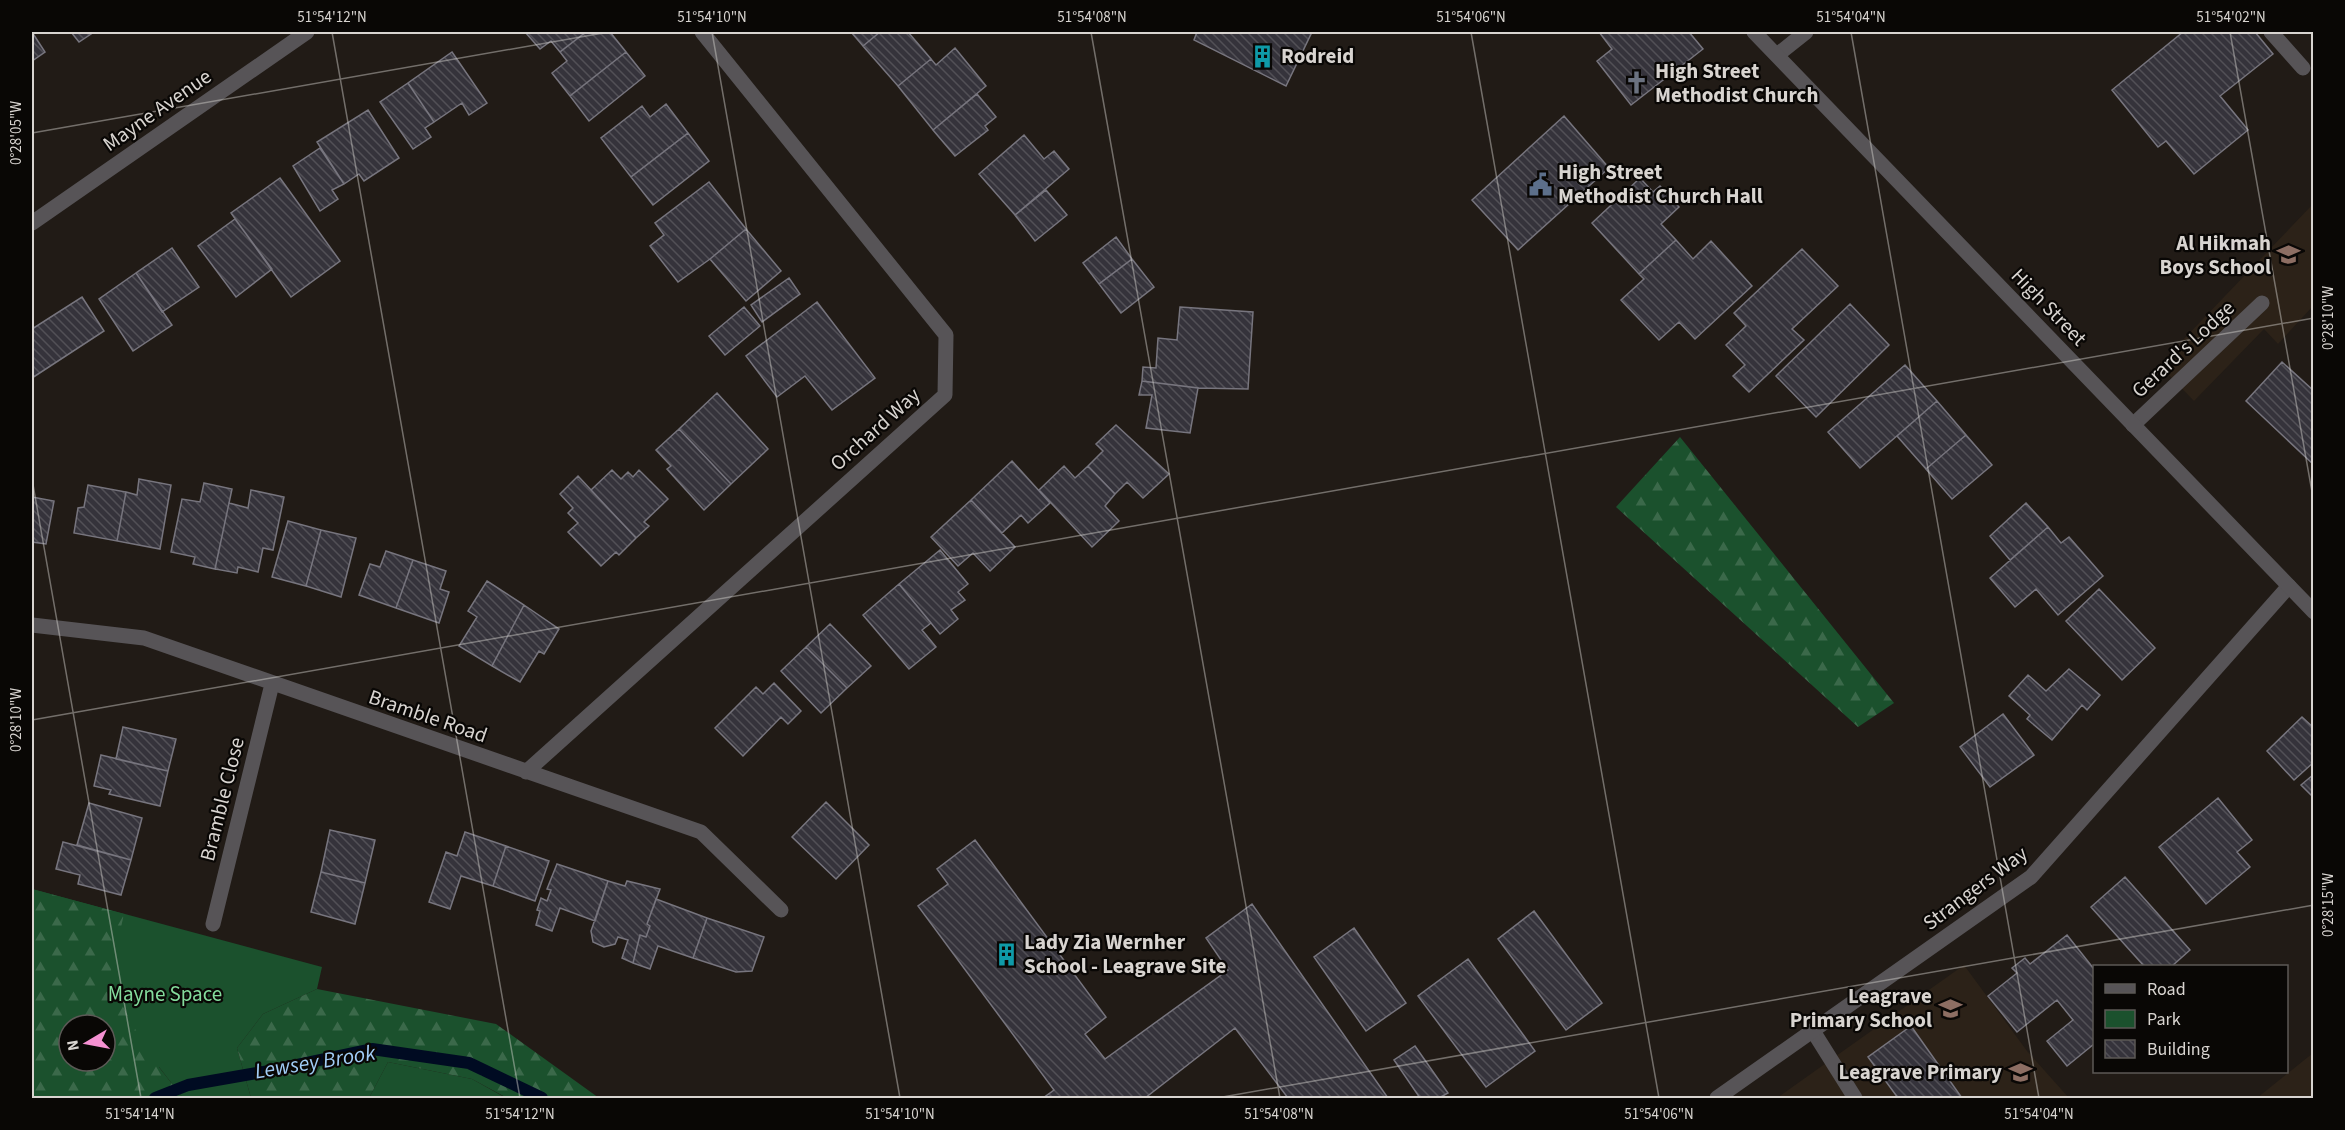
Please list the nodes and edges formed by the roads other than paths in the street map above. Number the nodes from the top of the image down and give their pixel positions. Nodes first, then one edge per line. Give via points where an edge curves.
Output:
1 (307, 32) edge
2 (702, 32) edge
3 (1754, 32) edge
4 (1806, 32) edge
5 (2271, 32) edge
6 (1777, 55) junction
7 (2303, 68) dead end
8 (32, 223) edge
9 (2262, 303) dead end
10 (2133, 425) junction
11 (2289, 586) junction
12 (2313, 612) edge
13 (32, 625) edge
14 (272, 684) junction
15 (526, 772) junction
16 (781, 910) dead end
17 (213, 924) dead end
18 (1813, 1031) junction
19 (1717, 1098) edge
20 (1855, 1098) edge

1 - 8 street, Mayne Avenue
2 - 15 street, Orchard Way via 946,335 945,395
3 - 6 street, High Street
4 - 6 street
5 - 7 street
6 - 10 street, High Street
9 - 10 street, Gerard's Lodge
10 - 11 street, High Street
11 - 12 street, High Street
11 - 18 street, Strangers Way via 2031,877
13 - 14 street, Bramble Road via 144,638
14 - 15 street, Bramble Road
14 - 17 street, Bramble Close
15 - 16 street, Bramble Road via 701,832
18 - 19 street, Strangers Way
18 - 20 street

